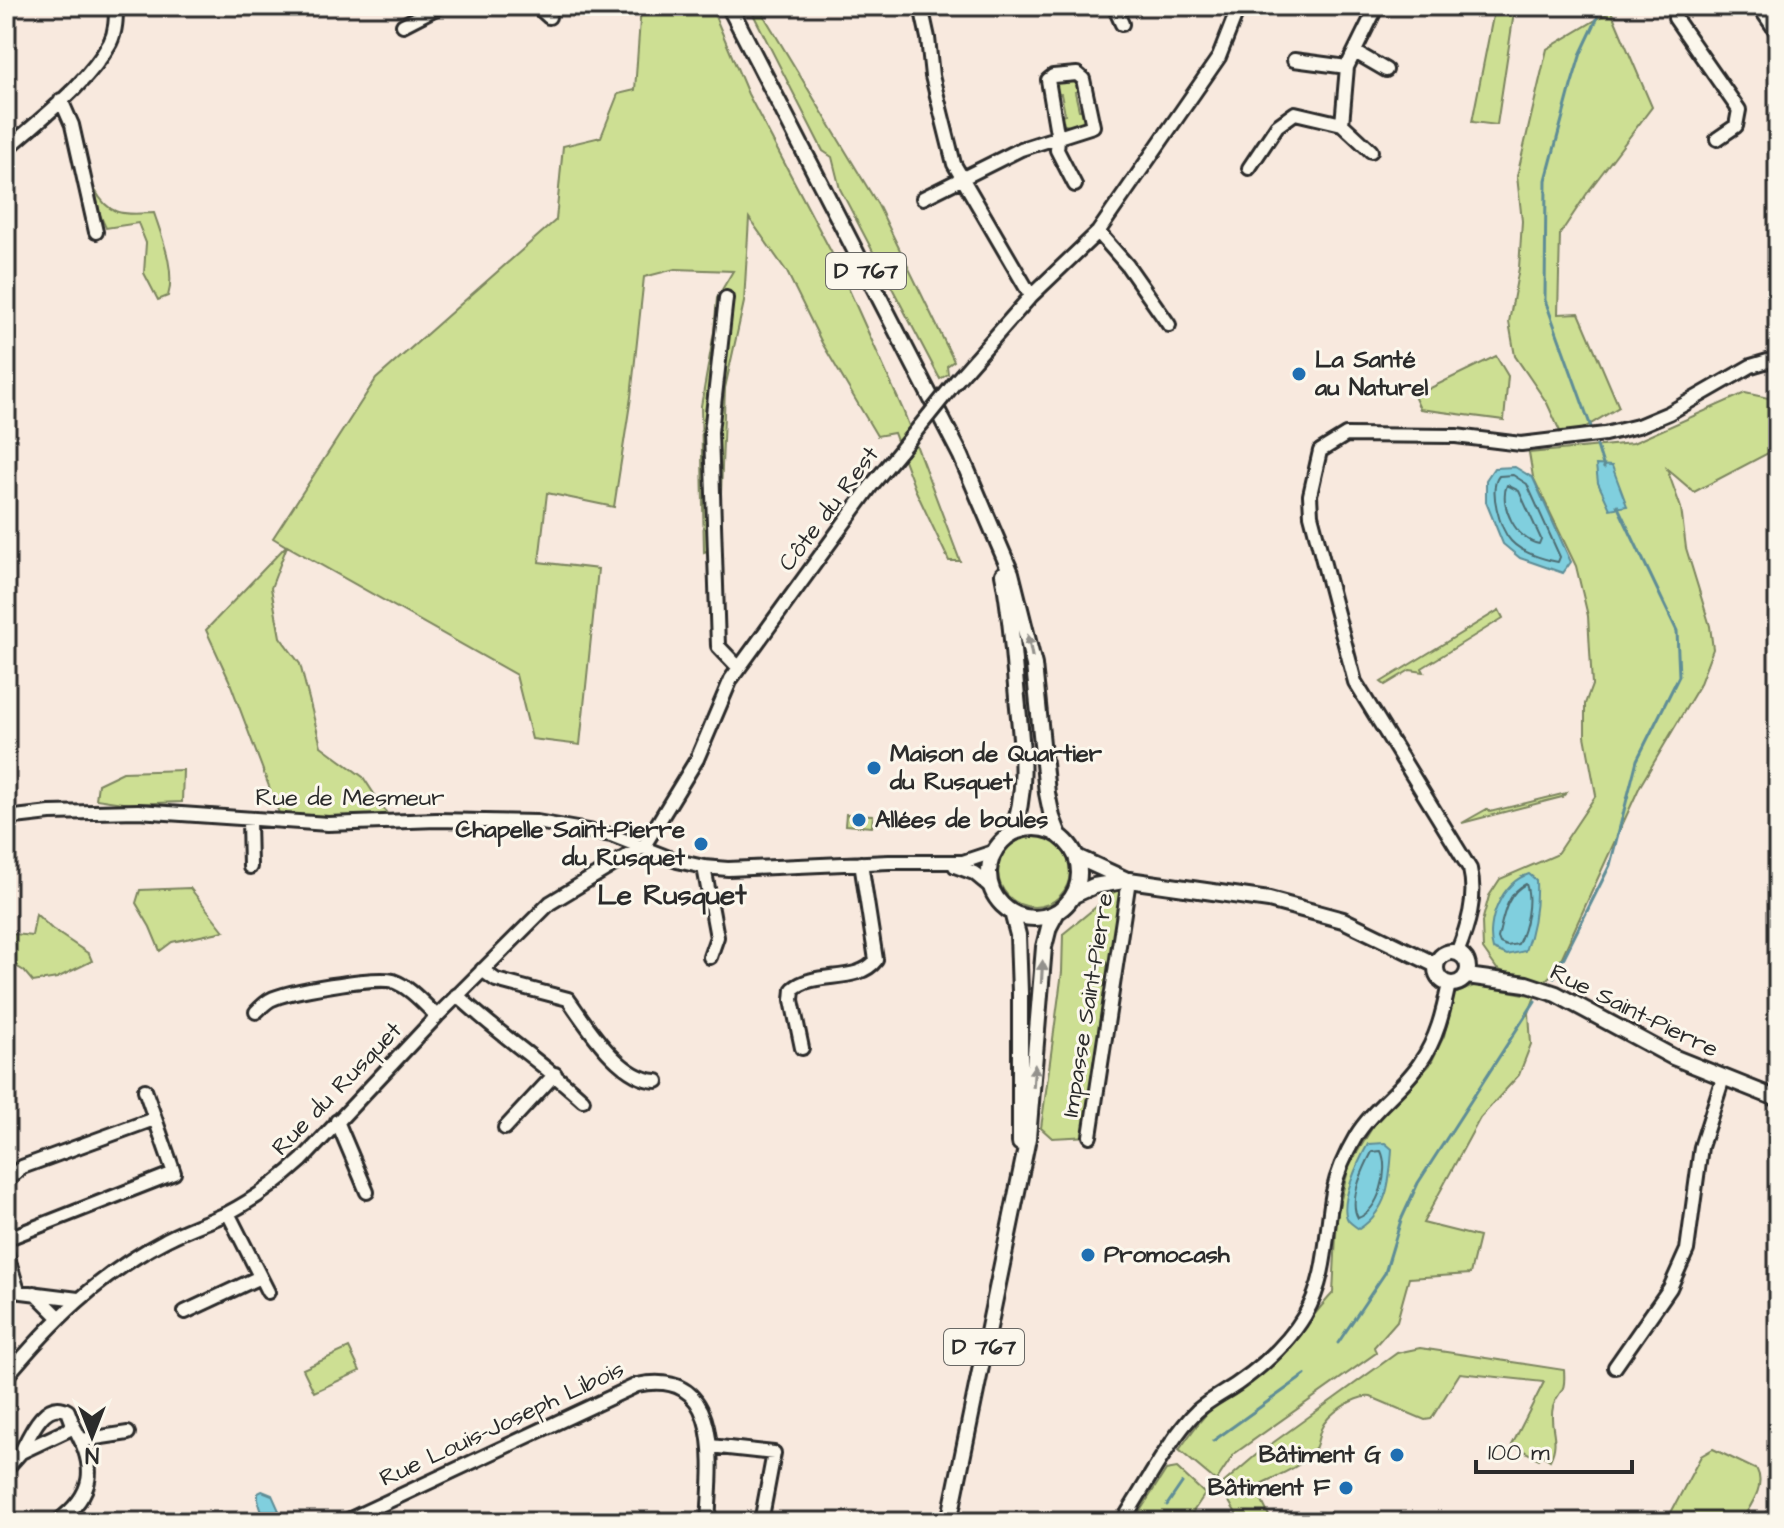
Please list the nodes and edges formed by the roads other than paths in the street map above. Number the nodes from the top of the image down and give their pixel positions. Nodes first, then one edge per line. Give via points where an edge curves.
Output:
1 (116, 6) edge
2 (440, 6) edge
3 (537, 6) edge
4 (729, 6) edge
5 (921, 6) edge
6 (1114, 6) edge
7 (1239, 6) edge
8 (1377, 6) edge
9 (1677, 6) edge
10 (1760, 6) edge
11 (549, 17) dead end
12 (1122, 24) dead end
13 (403, 25) dead end
14 (1778, 32) edge
15 (1355, 52) junction
16 (1294, 60) dead end
17 (1347, 67) junction
18 (1386, 70) dead end
19 (61, 100) junction
20 (1342, 124) junction
21 (1058, 139) junction
22 (1717, 139) dead end
23 (6, 150) edge
24 (1371, 151) dead end
25 (1249, 168) dead end
26 (961, 178) junction
27 (1075, 185) dead end
28 (923, 198) dead end
29 (96, 232) dead end
30 (1098, 232) junction
31 (1031, 296) junction
32 (726, 298) dead end
33 (1169, 325) dead end
34 (1778, 358) edge
35 (997, 539) junction
36 (739, 668) junction
37 (6, 818) edge
38 (249, 820) junction
39 (1012, 833) junction
40 (1059, 835) junction
41 (644, 846) junction
42 (993, 852) junction
43 (1077, 857) junction
44 (861, 863) junction
45 (944, 863) junction
46 (250, 867) dead end
47 (704, 867) junction
48 (1129, 880) junction
49 (991, 887) junction
50 (1074, 895) junction
51 (1012, 912) junction
52 (1057, 912) junction
53 (1457, 953) junction
54 (710, 957) dead end
55 (1436, 965) junction
56 (482, 970) junction
57 (1467, 976) junction
58 (1449, 984) junction
59 (457, 995) junction
60 (256, 1012) dead end
61 (437, 1016) junction
62 (802, 1048) dead end
63 (555, 1074) junction
64 (1723, 1078) junction
65 (657, 1081) dead end
66 (145, 1090) dead end
67 (1778, 1099) edge
68 (583, 1100) dead end
69 (154, 1119) junction
70 (337, 1121) junction
71 (505, 1128) dead end
72 (1090, 1136) dead end
73 (1019, 1171) junction
74 (6, 1181) edge
75 (367, 1192) dead end
76 (228, 1213) junction
77 (6, 1239) edge
78 (6, 1251) edge
79 (260, 1277) junction
80 (12, 1290) edge
81 (268, 1292) dead end
82 (35, 1293) junction
83 (78, 1299) junction
84 (185, 1312) dead end
85 (59, 1317) junction
86 (1615, 1367) dead end
87 (6, 1377) edge
88 (74, 1427) junction
89 (128, 1433) dead end
90 (82, 1440) junction
91 (710, 1446) junction
92 (21, 1452) junction
93 (6, 1469) edge
94 (57, 1522) edge
95 (344, 1522) edge
96 (708, 1522) edge
97 (761, 1522) edge
98 (949, 1522) edge
99 (1122, 1522) edge

1 - 19 street via 109,44
2 - 13 street
3 - 11 street
4 - 35 main road, D 767 via 961,456
5 - 26 street via 932,76
6 - 12 street
7 - 30 street, Côte du Rest via 1219,57
8 - 15 street
9 - 22 street via 1675,18 1739,110 1736,126
10 - 14 main road
15 - 17 street
15 - 18 street
16 - 17 street
17 - 20 street
19 - 23 street
19 - 29 street via 72,125
20 - 24 street
20 - 25 street via 1295,113 1277,126
21 - 21 street via 1048,80 1077,74 1083,79 1093,126
21 - 26 street via 1021,149
21 - 27 street via 1057,150
26 - 28 street
26 - 31 street
30 - 31 street, Côte du Rest
30 - 33 street
31 - 36 street, Côte du Rest, bridge via 862,499
32 - 36 street via 711,432 712,483 718,646
34 - 53 street via 1751,366 1669,413 1605,434 1521,444 1456,436 1346,435 1320,451 1311,515 1355,682 1471,875 1467,930
35 - 39 main road, D 767 via 1010,609 1020,724 1022,795
40 -> 35 main road, D 767 via 1047,793 1028,635
36 - 41 street, Côte du Rest via 697,759
37 - 38 street, Rue de Mesmeur via 138,811
38 - 41 street, Rue de Mesmeur via 537,822
38 - 46 street
39 - 40 main road via 1036,827
39 - 42 main road
40 - 43 main road
41 - 47 street
41 - 56 street, Rue du Rusquet via 550,903
42 - 45 street
42 - 49 main road
43 - 48 main road
43 - 50 main road
44 - 45 street
44 - 47 street
44 - 62 street via 876,960 865,970 793,989
45 - 49 street via 974,873
47 - 54 street via 717,937
48 - 50 main road
48 - 55 main road via 1317,911
48 - 72 street, Impasse Saint-Pierre
49 - 51 main road
50 - 52 main road
51 - 52 main road via 1034,918
51 - 73 main road, D 767 via 1018,935
73 -> 52 main road, D 767 via 1032,1105 1044,947
53 - 55 main road via 1442,956
53 - 57 main road via 1467,962
55 - 58 main road via 1440,978
56 - 59 street, Rue du Rusquet
56 - 65 street via 496,980 568,999 602,1047 642,1081
57 - 58 main road
57 - 64 main road, Rue Saint-Pierre via 1556,994 1652,1047
58 - 99 street via 1425,1055 1368,1118 1340,1170 1323,1271 1303,1318 1262,1365 1196,1412
59 - 61 street, Rue du Rusquet
59 - 63 street
60 - 61 street via 291,993 390,980 405,986
61 - 70 street, Rue du Rusquet
63 - 68 street
63 - 71 street
64 - 67 main road, Rue Saint-Pierre
64 - 86 street via 1701,1147 1687,1250 1670,1288
66 - 69 street
69 - 74 street via 22,1167
69 - 77 street via 174,1173
70 - 75 street
70 - 76 street, Rue du Rusquet via 282,1178
73 - 98 main road, D 767
76 - 79 street
76 - 83 street, Rue du Rusquet via 163,1241
78 - 80 street
79 - 81 street
79 - 84 street
80 - 82 street
82 - 83 street
82 - 85 street
83 - 85 street, Rue du Rusquet
85 - 87 street, Rue du Rusquet
88 - 90 street
88 - 92 street
88 - 92 street via 68,1411 53,1408
89 - 90 street
90 - 94 street via 88,1455 86,1492
91 - 95 street, Rue Louis-Joseph Libois via 706,1419 689,1393 661,1381 637,1385
91 - 96 street, Rue Louis-Joseph Libois
91 - 97 street via 774,1453
92 - 93 street

